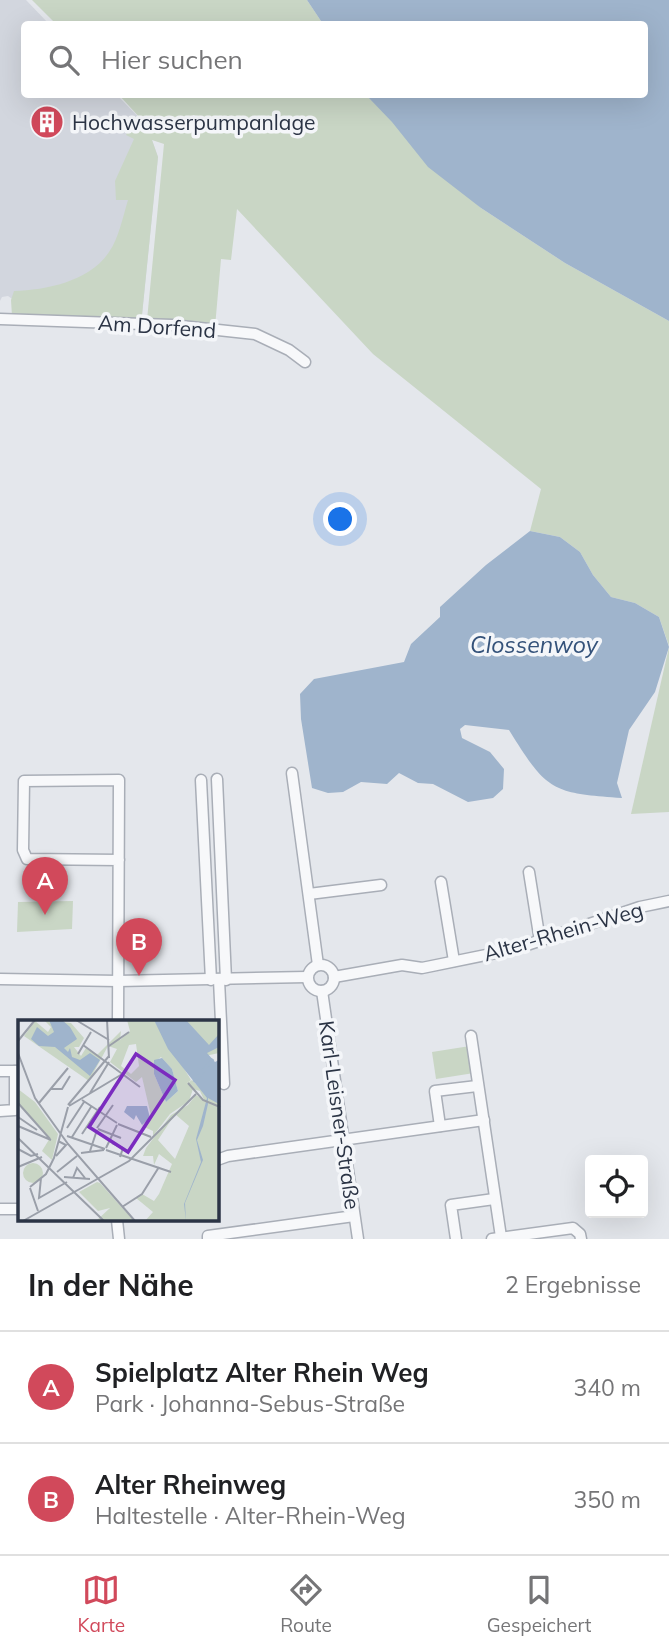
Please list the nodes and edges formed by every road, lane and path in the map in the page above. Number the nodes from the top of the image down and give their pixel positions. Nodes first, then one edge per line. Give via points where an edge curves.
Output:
1 (0, 319) edge
2 (305, 362) dead end
3 (292, 773) dead end
4 (217, 779) dead end
5 (201, 780) dead end
6 (120, 860) junction
7 (529, 872) dead end
8 (442, 882) dead end
9 (381, 885) dead end
10 (309, 894) junction
11 (669, 901) edge
12 (540, 941) junction
13 (454, 961) junction
14 (318, 965) junction
15 (307, 977) junction
16 (334, 977) junction
17 (0, 979) edge
18 (219, 980) junction
19 (118, 981) junction
20 (322, 992) junction
21 (118, 1020) edge
22 (471, 1036) dead end
23 (0, 1071) edge
24 (17, 1071) edge
25 (224, 1084) dead end
26 (477, 1086) junction
27 (17, 1110) edge
28 (0, 1111) edge
29 (484, 1120) junction
30 (440, 1126) junction
31 (344, 1140) junction
32 (219, 1159) edge
33 (494, 1199) junction
34 (0, 1209) edge
35 (18, 1209) edge
36 (354, 1216) junction
37 (496, 1238) edge
38 (208, 1239) edge
39 (358, 1239) edge
40 (456, 1239) edge
41 (581, 1239) edge

1 - 2 street, Am Dorfend via 172,325 255,334
3 - 10 street
4 - 18 street
5 - 18 street
6 - 6 street via 120,780 24,781 23,850 27,859
6 - 19 street
7 - 12 street
8 - 13 street
9 - 10 street
10 - 14 street
11 - 12 street, Alter-Rhein-Weg
12 - 13 street, Alter-Rhein-Weg
13 - 16 street, Alter-Rhein-Weg
14 - 15 street
14 - 16 street via 327,967
15 - 18 street
15 - 20 street via 311,988
16 - 20 street via 330,988
17 - 19 street
18 - 19 street
18 - 25 street
19 - 21 street
20 - 31 street, Karl-Leisner-Straße
22 - 26 street
23 - 24 street
24 - 27 street
26 - 29 street
26 - 30 street via 435,1091
27 - 28 street
29 - 30 street
29 - 33 street
30 - 31 street
31 - 32 street
31 - 36 street, Karl-Leisner-Straße
33 - 37 street
33 - 40 street via 452,1205
34 - 35 street
36 - 38 street
36 - 39 street, Karl-Leisner-Straße
37 - 41 street via 573,1228

